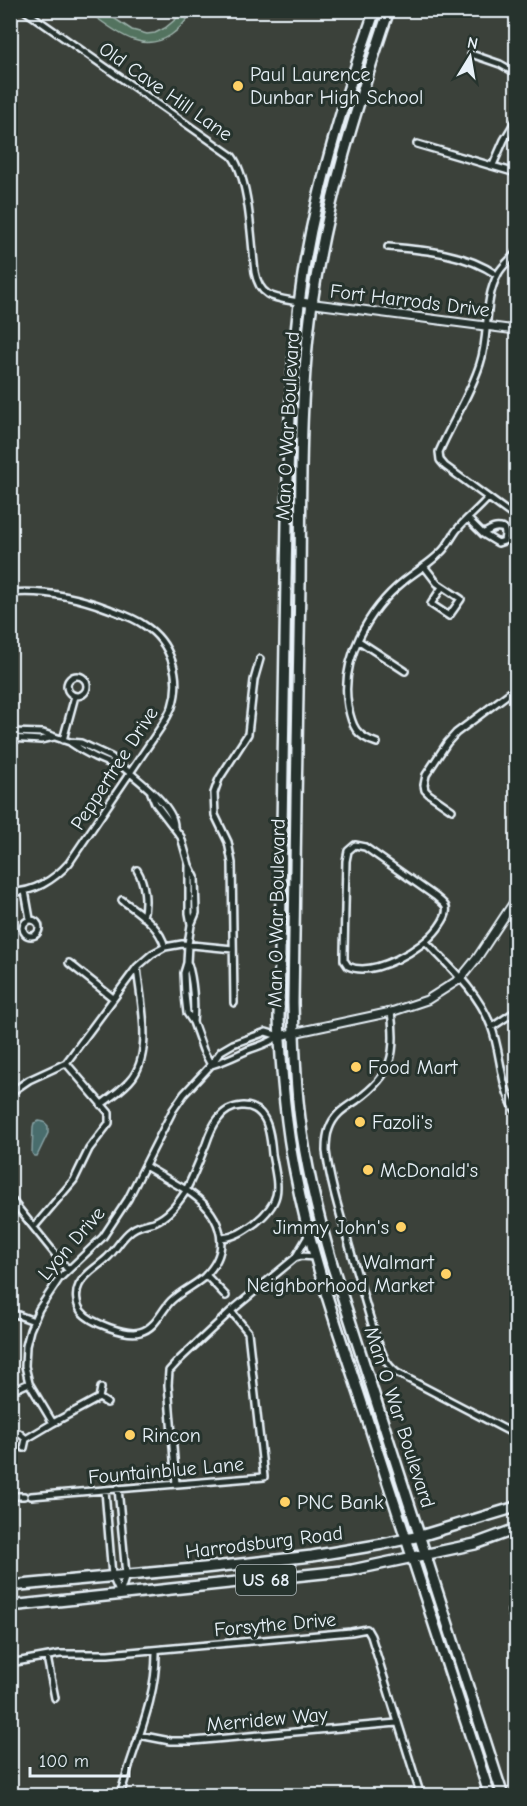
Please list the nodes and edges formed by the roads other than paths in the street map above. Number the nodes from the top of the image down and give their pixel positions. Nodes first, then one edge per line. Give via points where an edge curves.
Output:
1 (24, 10) edge
2 (375, 10) edge
3 (389, 10) edge
4 (471, 54) dead end
5 (516, 73) edge
6 (516, 120) edge
7 (417, 144) dead end
8 (494, 165) junction
9 (516, 173) edge
10 (388, 247) dead end
11 (516, 253) edge
12 (497, 275) junction
13 (300, 302) junction
14 (312, 304) junction
15 (486, 326) junction
16 (516, 330) edge
17 (488, 498) junction
18 (516, 518) edge
19 (468, 519) junction
20 (483, 534) dead end
21 (424, 566) junction
22 (442, 586) junction
23 (10, 593) edge
24 (359, 641) junction
25 (260, 659) dead end
26 (405, 671) dead end
27 (516, 688) edge
28 (75, 696) dead end
29 (10, 732) edge
30 (54, 737) junction
31 (10, 738) edge
32 (67, 741) junction
33 (377, 743) dead end
34 (129, 773) junction
35 (452, 810) dead end
36 (137, 870) dead end
37 (25, 891) junction
38 (10, 892) edge
39 (516, 899) edge
40 (122, 900) dead end
41 (143, 917) junction
42 (30, 920) dead end
43 (426, 942) junction
44 (188, 944) junction
45 (165, 947) junction
46 (232, 948) junction
47 (69, 963) dead end
48 (137, 967) junction
49 (460, 979) junction
50 (113, 998) junction
51 (234, 1003) dead end
52 (516, 1011) edge
53 (391, 1012) junction
54 (492, 1027) junction
55 (294, 1033) junction
56 (279, 1036) junction
57 (66, 1063) junction
58 (211, 1065) junction
59 (10, 1093) edge
60 (102, 1104) junction
61 (516, 1111) edge
62 (145, 1166) junction
63 (186, 1190) junction
64 (10, 1198) edge
65 (34, 1227) junction
66 (309, 1232) junction
67 (222, 1238) junction
68 (315, 1257) junction
69 (295, 1258) junction
70 (68, 1270) junction
71 (206, 1275) junction
72 (226, 1296) dead end
73 (231, 1311) junction
74 (10, 1312) edge
75 (34, 1321) junction
76 (29, 1383) junction
77 (101, 1388) dead end
78 (10, 1389) edge
79 (99, 1398) junction
80 (107, 1404) dead end
81 (53, 1423) junction
82 (19, 1433) dead end
83 (516, 1435) edge
84 (26, 1439) junction
85 (24, 1448) dead end
86 (176, 1484) junction
87 (118, 1488) junction
88 (105, 1490) junction
89 (10, 1496) edge
90 (24, 1496) dead end
91 (31, 1496) dead end
92 (516, 1507) edge
93 (516, 1529) edge
94 (420, 1536) junction
95 (406, 1539) junction
96 (427, 1555) junction
97 (412, 1558) junction
98 (126, 1575) junction
99 (112, 1576) junction
100 (10, 1586) edge
101 (120, 1594) junction
102 (10, 1606) edge
103 (511, 1611) dead end
104 (516, 1626) edge
105 (156, 1650) junction
106 (47, 1657) junction
107 (10, 1663) edge
108 (55, 1698) dead end
109 (397, 1723) junction
110 (139, 1735) junction
111 (120, 1796) edge
112 (421, 1796) edge
113 (490, 1796) edge
114 (503, 1796) edge

1 - 13 street, Old Cave Hill Lane via 232,156 245,184 258,286 271,296
2 - 13 main road, Man O War Boulevard via 318,196
3 - 14 main road, Man O War Boulevard via 338,170
4 - 5 street
6 - 8 street
7 - 8 street
8 - 9 street
10 - 12 street via 463,258
11 - 12 street
12 - 15 street
13 - 14 street, Fort Harrods Drive
13 - 56 main road, Man O War Boulevard via 288,448
14 - 15 street, Fort Harrods Drive
14 - 55 main road, Man O War Boulevard via 303,418
15 - 16 street, Fort Harrods Drive
15 - 17 street via 477,373 439,452 445,466
17 - 18 street
17 - 19 street
19 - 20 street
19 - 21 street
21 - 22 street
21 - 24 street via 388,596
22 - 22 street via 461,599 449,616 431,604
23 - 34 street, Peppertree Drive via 44,592 88,602 138,621 167,649 176,687 172,707
24 - 26 street
24 - 33 street via 347,676 349,709 358,733
25 - 46 street via 248,734 214,793 215,815 228,842 232,863
27 - 35 street via 456,733 426,775 424,785 429,794
28 - 32 street
29 - 30 street
30 - 31 street
30 - 32 street
32 - 34 street
34 - 37 street, Peppertree Drive via 69,864 51,880
34 - 44 street via 151,793 181,837 195,877 196,913
36 - 41 street via 145,898
37 - 38 street, Peppertree Drive
37 - 42 street
39 - 49 street, Lyon Drive
40 - 41 street
41 - 45 street via 159,932
43 - 43 street via 445,918 446,906 365,847 352,847 346,861 344,960 348,966 362,969 388,963
43 - 49 street
44 - 45 street
44 - 46 street
44 - 58 street via 193,1022
45 - 48 street
46 - 51 street
47 - 50 street
48 - 50 street
48 - 60 street via 143,1051 133,1077
49 - 53 street, Lyon Drive via 427,1000
49 - 54 street
50 - 57 street
52 - 54 street
53 - 55 street, Lyon Drive
53 - 83 street via 393,1052 383,1076 337,1114 326,1141 336,1199 362,1289 384,1358 397,1373
54 - 61 street via 505,1086
55 - 56 street, Lyon Drive
55 - 94 main road, Man O War Boulevard via 300,1118 318,1215
56 - 58 street, Lyon Drive via 268,1044
56 - 58 street, Lyon Drive via 266,1032 232,1044
56 - 66 main road, Man O War Boulevard via 289,1139
57 - 59 street
57 - 60 street
58 - 62 street, Lyon Drive via 172,1110
60 - 65 street via 109,1113 109,1123 89,1149 67,1190
62 - 63 street
62 - 70 street, Lyon Drive via 104,1237
63 - 67 street via 213,1214
63 - 67 street via 218,1118 230,1108 242,1106 260,1113 270,1140 277,1179 276,1199 266,1214 246,1229
63 - 71 street via 167,1215 133,1229 86,1276 77,1291 77,1302 93,1320 126,1333 140,1332 155,1323 170,1302
64 - 65 street
65 - 70 street
66 - 68 main road, Man O War Boulevard
66 - 69 street
67 - 71 street via 215,1263
68 - 69 street
68 - 95 main road, Man O War Boulevard
69 - 73 street
70 - 75 street, Lyon Drive via 46,1297
71 - 72 street
73 - 86 street via 169,1371
73 - 86 street, Fountainblue Lane via 248,1332 264,1477
74 - 75 street
75 - 76 street, Lyon Drive via 26,1346
76 - 78 street
76 - 81 street, Lyon Drive
77 - 79 street
79 - 80 street
79 - 81 street
81 - 84 street
82 - 84 street
84 - 85 street
86 - 87 street, Fountainblue Lane
87 - 88 street, Fountainblue Lane
87 - 98 street
88 - 91 street, Fountainblue Lane
88 - 99 street
89 - 90 street
92 - 94 main road, Harrodsburg Road / US 68
93 - 96 main road, Harrodsburg Road / US 68
94 - 95 main road, Harrodsburg Road / US 68
94 - 96 main road, Man O War Boulevard
95 - 97 main road, Man O War Boulevard
95 - 98 main road, Harrodsburg Road / US 68 via 312,1556
96 - 97 main road, Harrodsburg Road / US 68
96 - 114 main road, Man O War Boulevard
97 - 101 main road, Harrodsburg Road / US 68 via 352,1570
97 - 113 main road, Man O War Boulevard
98 - 99 main road, Harrodsburg Road / US 68
98 - 101 street
99 - 100 main road, Harrodsburg Road / US 68
99 - 101 street
101 - 102 main road, Harrodsburg Road / US 68
103 - 104 street
105 - 106 street, Forsythe Drive
105 - 109 street, Forsythe Drive via 368,1629
105 - 110 street via 153,1692
106 - 107 street, Forsythe Drive
106 - 108 street
109 - 110 street, Merridew Way via 193,1741 170,1742
109 - 112 street, Forsythe Drive
110 - 111 street

